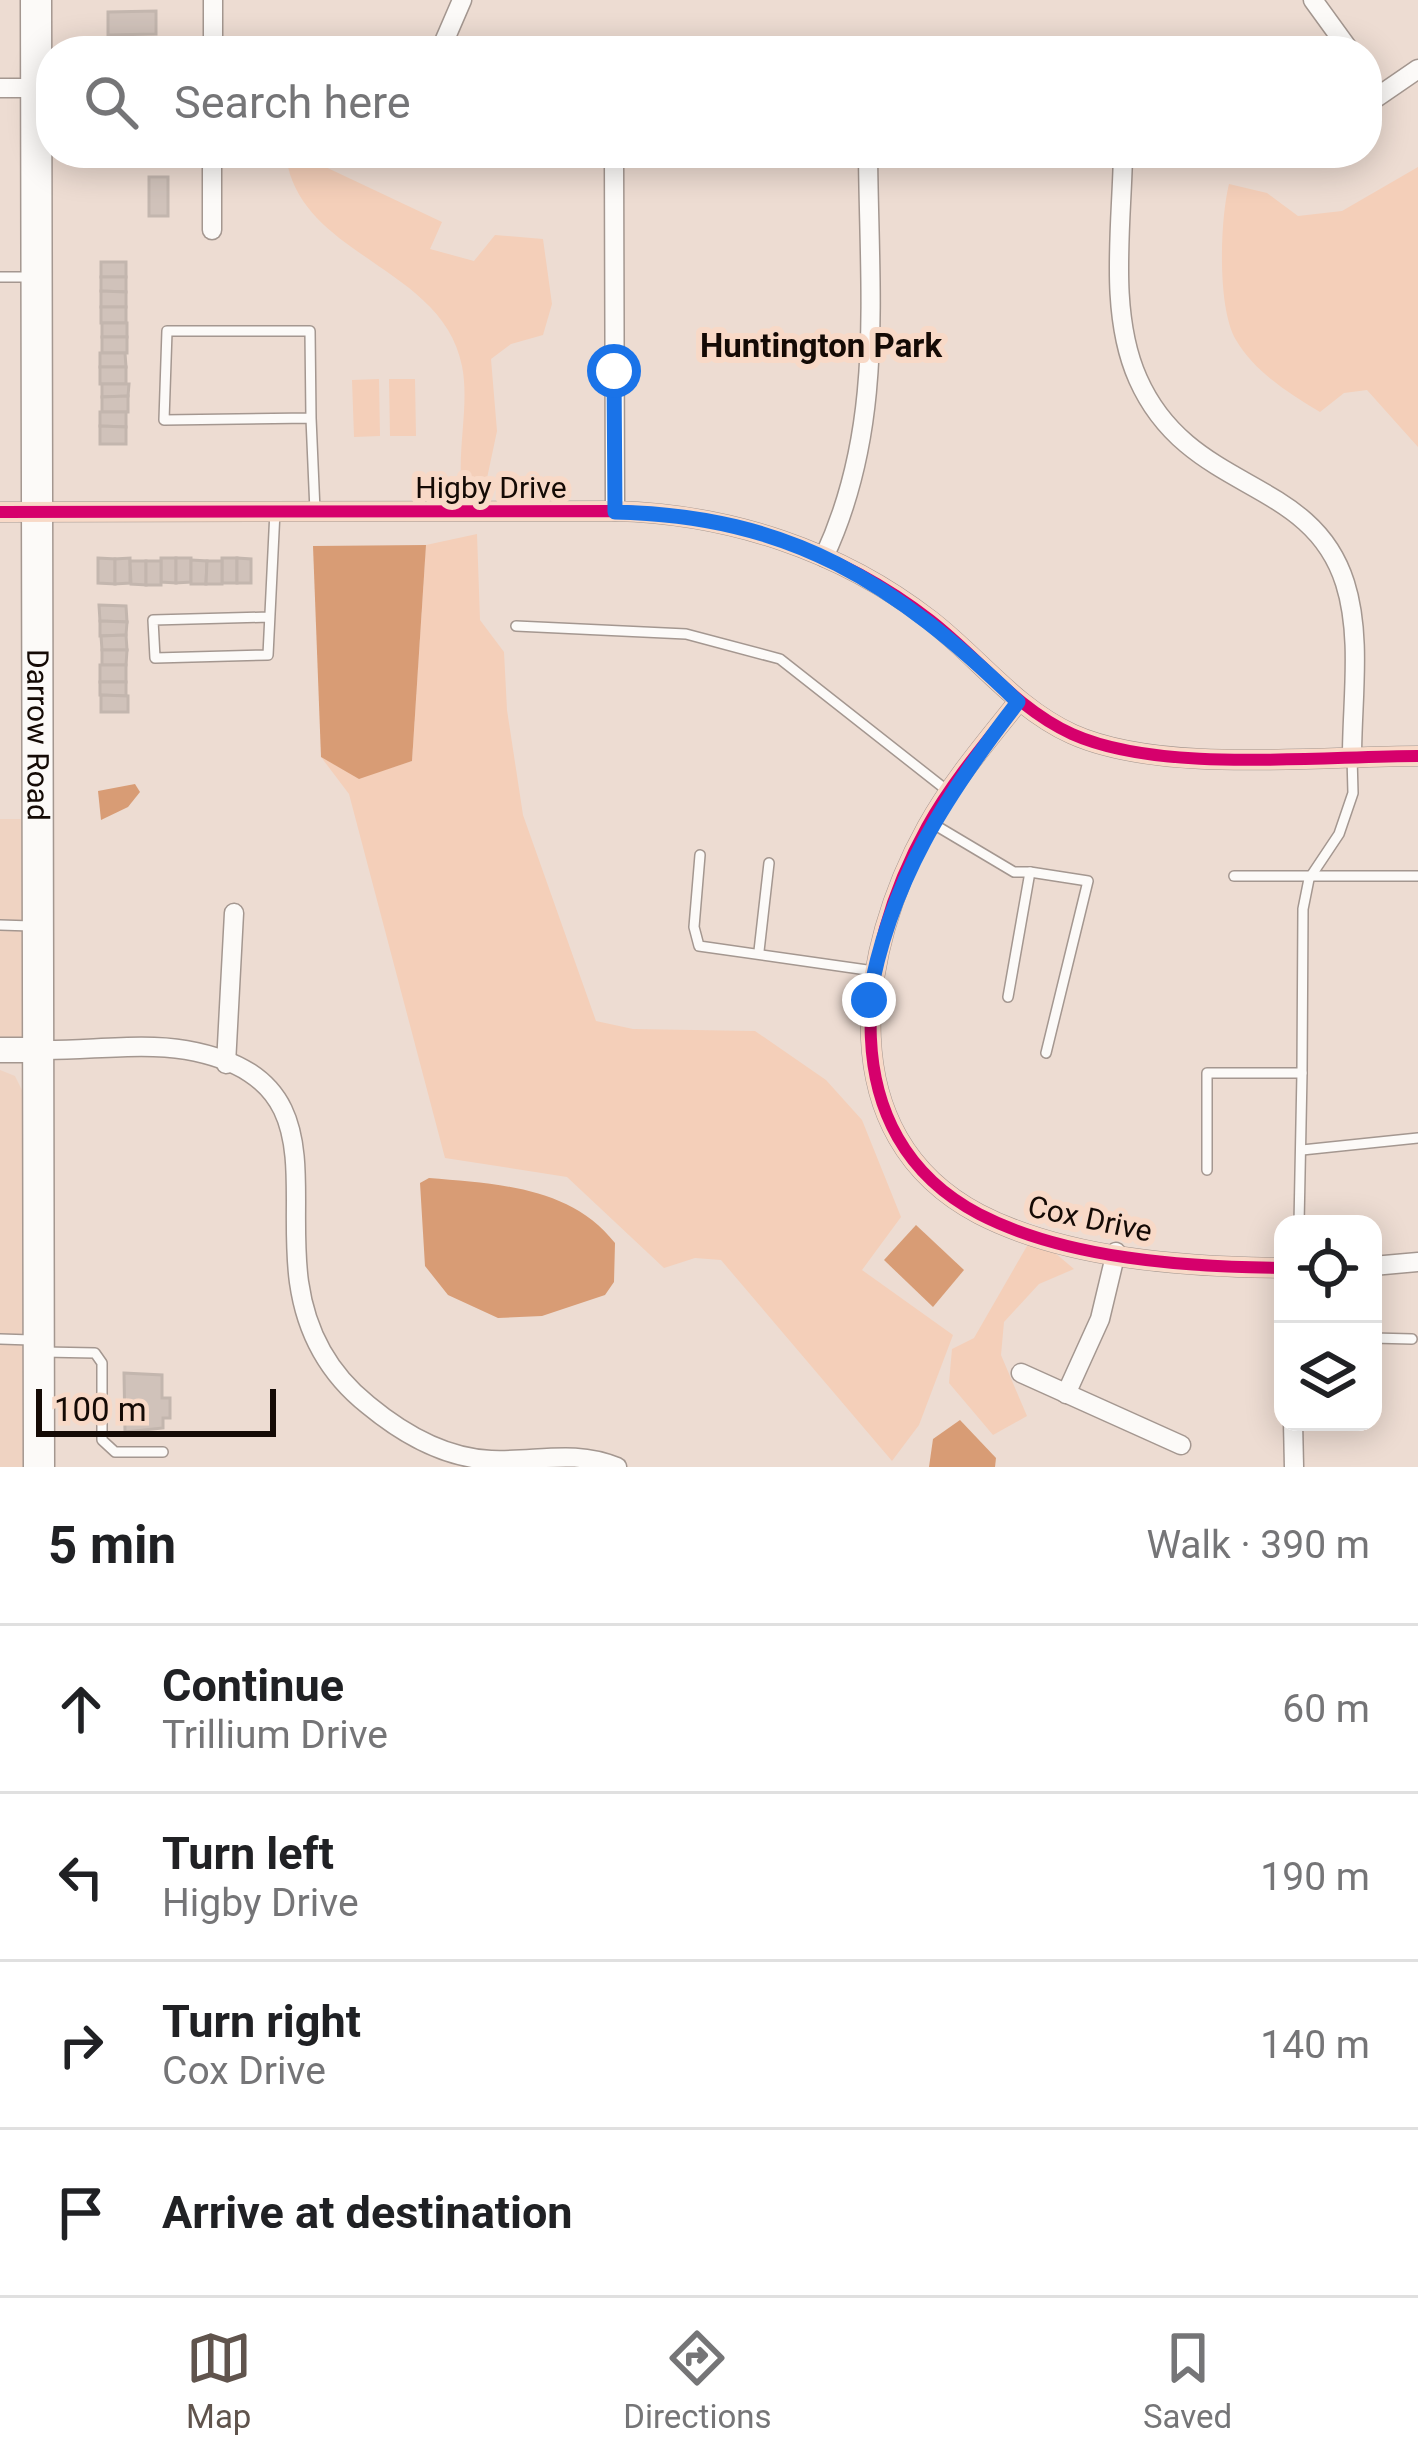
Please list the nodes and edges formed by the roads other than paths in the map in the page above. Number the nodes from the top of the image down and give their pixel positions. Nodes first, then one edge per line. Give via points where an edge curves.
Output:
1 (36, 0) edge
2 (213, 0) edge
3 (462, 0) edge
4 (1313, 0) edge
5 (39, 36) edge
6 (213, 36) edge
7 (446, 36) edge
8 (1339, 36) edge
9 (1418, 68) edge
10 (0, 88) edge
11 (36, 88) edge
12 (1382, 94) edge
13 (41, 168) edge
14 (212, 168) edge
15 (614, 168) edge
16 (868, 168) edge
17 (1123, 168) edge
18 (212, 230) dead end
19 (0, 277) edge
20 (36, 277) junction
21 (311, 418) junction
22 (275, 511) junction
23 (315, 511) junction
24 (0, 512) edge
25 (36, 512) junction
26 (615, 512) junction
27 (824, 557) junction
28 (269, 617) junction
29 (516, 626) dead end
30 (1018, 702) junction
31 (1352, 756) junction
32 (1418, 756) edge
33 (949, 792) junction
34 (930, 823) junction
35 (700, 854) dead end
36 (769, 863) dead end
37 (1030, 872) junction
38 (1234, 876) dead end
39 (1418, 876) edge
40 (1311, 877) junction
41 (234, 913) dead end
42 (0, 925) edge
43 (39, 926) junction
44 (760, 951) junction
45 (874, 971) junction
46 (1008, 997) dead end
47 (0, 1050) edge
48 (40, 1050) junction
49 (1046, 1054) dead end
50 (226, 1064) junction
51 (1302, 1073) junction
52 (1418, 1138) edge
53 (1302, 1150) junction
54 (1207, 1170) dead end
55 (1299, 1215) edge
56 (1116, 1252) junction
57 (1418, 1262) edge
58 (1382, 1265) edge
59 (1274, 1267) edge
60 (1382, 1338) edge
61 (0, 1339) edge
62 (1412, 1339) dead end
63 (38, 1346) junction
64 (1021, 1373) dead end
65 (1066, 1394) junction
66 (1293, 1431) edge
67 (1181, 1445) dead end
68 (164, 1452) dead end
69 (434, 1457) edge
70 (39, 1467) edge
71 (617, 1467) edge
72 (1294, 1467) edge

1 - 5 main road, Darrow Road
2 - 6 street
3 - 7 street
4 - 8 street
9 - 12 street
10 - 11 street
13 - 20 main road, Darrow Road
14 - 18 street
15 - 26 street
16 - 27 street via 868,411 851,494
17 - 31 street via 1122,311 1137,378 1190,452 1289,507 1334,556 1353,630
19 - 20 lane
20 - 25 main road, Darrow Road
21 - 21 lane via 164,420 166,331 310,331
21 - 23 lane
22 - 23 street, Higby Drive
22 - 25 street, Higby Drive
22 - 28 lane
23 - 26 street, Higby Drive
24 - 25 street, Higby Drive
25 - 43 main road, Darrow Road
26 - 27 street, Higby Drive via 716,522
27 - 30 street, Higby Drive via 930,620
28 - 28 lane via 153,620 154,658 268,655
29 - 33 lane via 686,634 780,659
30 - 31 street, Higby Drive via 1073,734 1135,753
30 - 33 street, Cox Drive
31 - 32 street, Higby Drive
31 - 40 lane via 1353,793 1340,834
33 - 34 street, Cox Drive
34 - 37 lane via 1014,872
34 - 45 street, Cox Drive
35 - 44 lane via 699,946
36 - 44 lane
37 - 46 lane
37 - 49 lane via 1088,881
38 - 40 lane
39 - 40 lane
40 - 51 lane via 1303,909
41 - 50 street
42 - 43 lane
43 - 48 main road, Darrow Road
44 - 45 lane
45 - 56 street, Cox Drive via 868,1015 875,1079 917,1162 980,1214
47 - 48 street
48 - 50 street via 184,1049
48 - 63 main road, Darrow Road
50 - 69 street via 260,1085 296,1132 299,1284 319,1348 366,1403
51 - 53 lane
51 - 54 lane via 1207,1073
52 - 53 lane
53 - 55 lane
56 - 59 street, Cox Drive
56 - 65 street via 1100,1319
57 - 58 street
60 - 62 lane
61 - 63 lane
63 - 68 lane via 94,1353 102,1363 102,1440 115,1452
63 - 70 main road, Darrow Road
64 - 65 street
65 - 67 street
66 - 72 street
69 - 71 street via 577,1455

